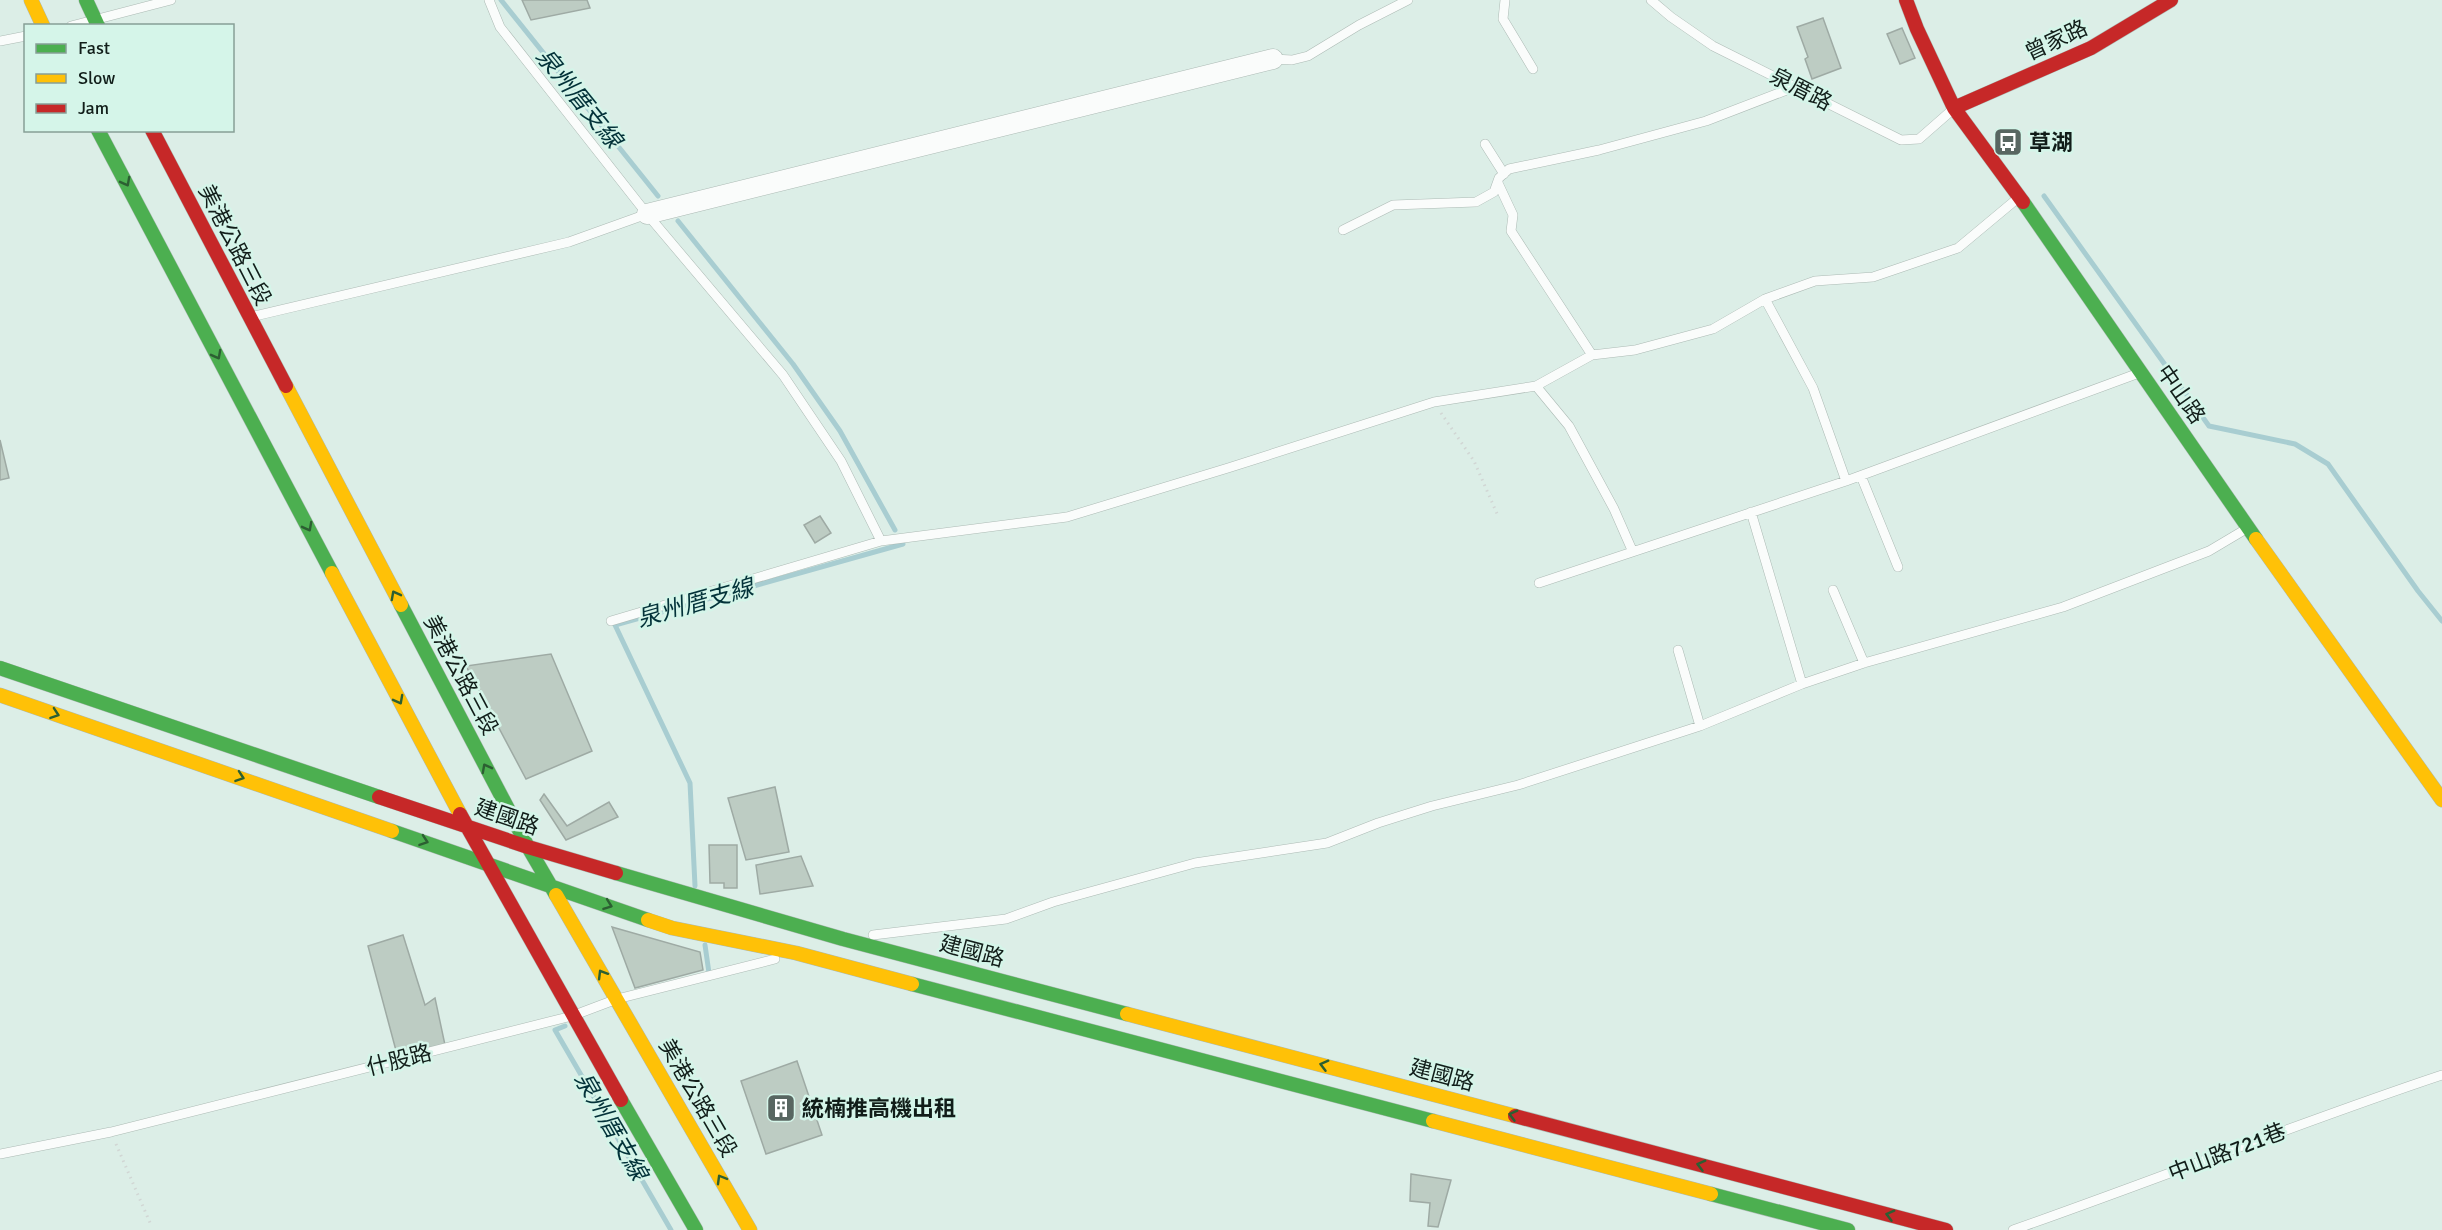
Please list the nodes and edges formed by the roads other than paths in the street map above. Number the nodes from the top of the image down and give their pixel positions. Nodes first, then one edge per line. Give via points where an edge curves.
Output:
1 (31, 0) edge
2 (86, 0) edge
3 (171, 0) edge
4 (489, 0) edge
5 (1408, 0) edge
6 (1505, 0) edge
7 (1651, 0) edge
8 (1906, 0) edge
9 (2171, 0) edge
10 (96, 22) edge
11 (42, 24) edge
12 (24, 36) edge
13 (0, 41) edge
14 (1273, 59) joint
15 (1533, 69) dead end
16 (1797, 86) junction
17 (1954, 108) junction
18 (99, 132) edge
19 (153, 132) edge
20 (1485, 144) dead end
21 (1504, 174) junction
22 (1498, 183) junction
23 (2020, 197) junction
24 (647, 214) junction
25 (1343, 230) dead end
26 (1765, 299) junction
27 (248, 317) junction
28 (1592, 355) junction
29 (2141, 372) junction
30 (1536, 386) junction
31 (1861, 476) junction
32 (1846, 481) junction
33 (1751, 512) junction
34 (2248, 528) junction
35 (881, 541) junction
36 (1632, 550) junction
37 (1898, 567) dead end
38 (1539, 583) dead end
39 (1833, 590) dead end
40 (611, 621) dead end
41 (1678, 650) dead end
42 (1864, 663) junction
43 (0, 668) edge
44 (1802, 684) junction
45 (0, 694) edge
46 (1700, 726) junction
47 (2442, 800) edge
48 (465, 824) junction
49 (528, 847) junction
50 (485, 862) junction
51 (548, 884) junction
52 (843, 939) junction
53 (796, 953) junction
54 (617, 999) junction
55 (572, 1016) junction
56 (2442, 1075) edge
57 (0, 1154) edge
58 (696, 1230) edge
59 (750, 1230) edge
60 (1848, 1230) edge
61 (1946, 1230) edge
62 (2013, 1230) edge

1 - 11 main road
2 - 10 main road
3 - 10 lane
4 - 24 lane via 500,27
5 - 14 lane via 1308,56
6 - 15 lane via 1503,19
7 - 16 lane, 泉厝路 via 1713,46
8 - 17 main road, 中山路
9 - 17 main road, 曾家路 via 2091,48
12 - 13 lane
14 - 24 street
16 - 17 lane, 泉厝路 via 1901,140 1919,139
16 - 21 lane via 1706,121 1509,169
17 - 23 main road, 中山路
18 -> 48 main road
19 - 27 main road, 美港公路三段
20 - 21 lane
21 - 22 lane
22 - 25 lane via 1494,192 1476,202 1393,205
22 - 28 lane via 1513,215 1511,231
23 - 26 lane via 1958,248 1873,277 1815,281
23 - 29 main road, 中山路
24 - 27 lane via 569,242
24 - 35 lane via 783,375 841,461
26 - 28 lane via 1713,328 1635,350
26 - 32 lane via 1814,388
49 -> 27 main road, 美港公路三段
28 - 30 lane
29 - 31 lane
29 - 34 main road, 中山路
30 - 35 lane via 1434,402 1067,516
30 - 36 lane via 1569,426
31 - 32 lane
31 - 37 lane
32 - 33 lane
33 - 36 lane
33 - 44 lane
34 - 42 lane, 什股路 via 2209,551 2063,607
34 - 47 main road, 中山路
35 - 40 lane
36 - 38 lane
39 - 42 lane
41 - 46 lane
42 - 44 lane, 什股路
43 - 48 main road, 建國路
44 - 46 lane, 什股路
45 -> 50 main road
46 - 52 lane, 什股路 via 1518,785 1431,806 1327,843 1195,863 1006,919
48 - 49 main road, 建國路
48 - 50 main road
49 - 51 main road, 美港公路三段
49 - 52 main road, 建國路
50 - 51 main road
50 - 55 main road
51 -> 53 main road via 672,928
54 -> 51 main road, 美港公路三段
52 - 53 lane, 什股路
61 -> 52 main road, 建國路
53 - 54 lane, 什股路
53 - 60 main road
54 - 55 lane, 什股路
59 -> 54 main road, 美港公路三段
55 - 57 lane, 什股路 via 111,1132
55 - 58 main road
56 - 62 lane, 中山路721巷

